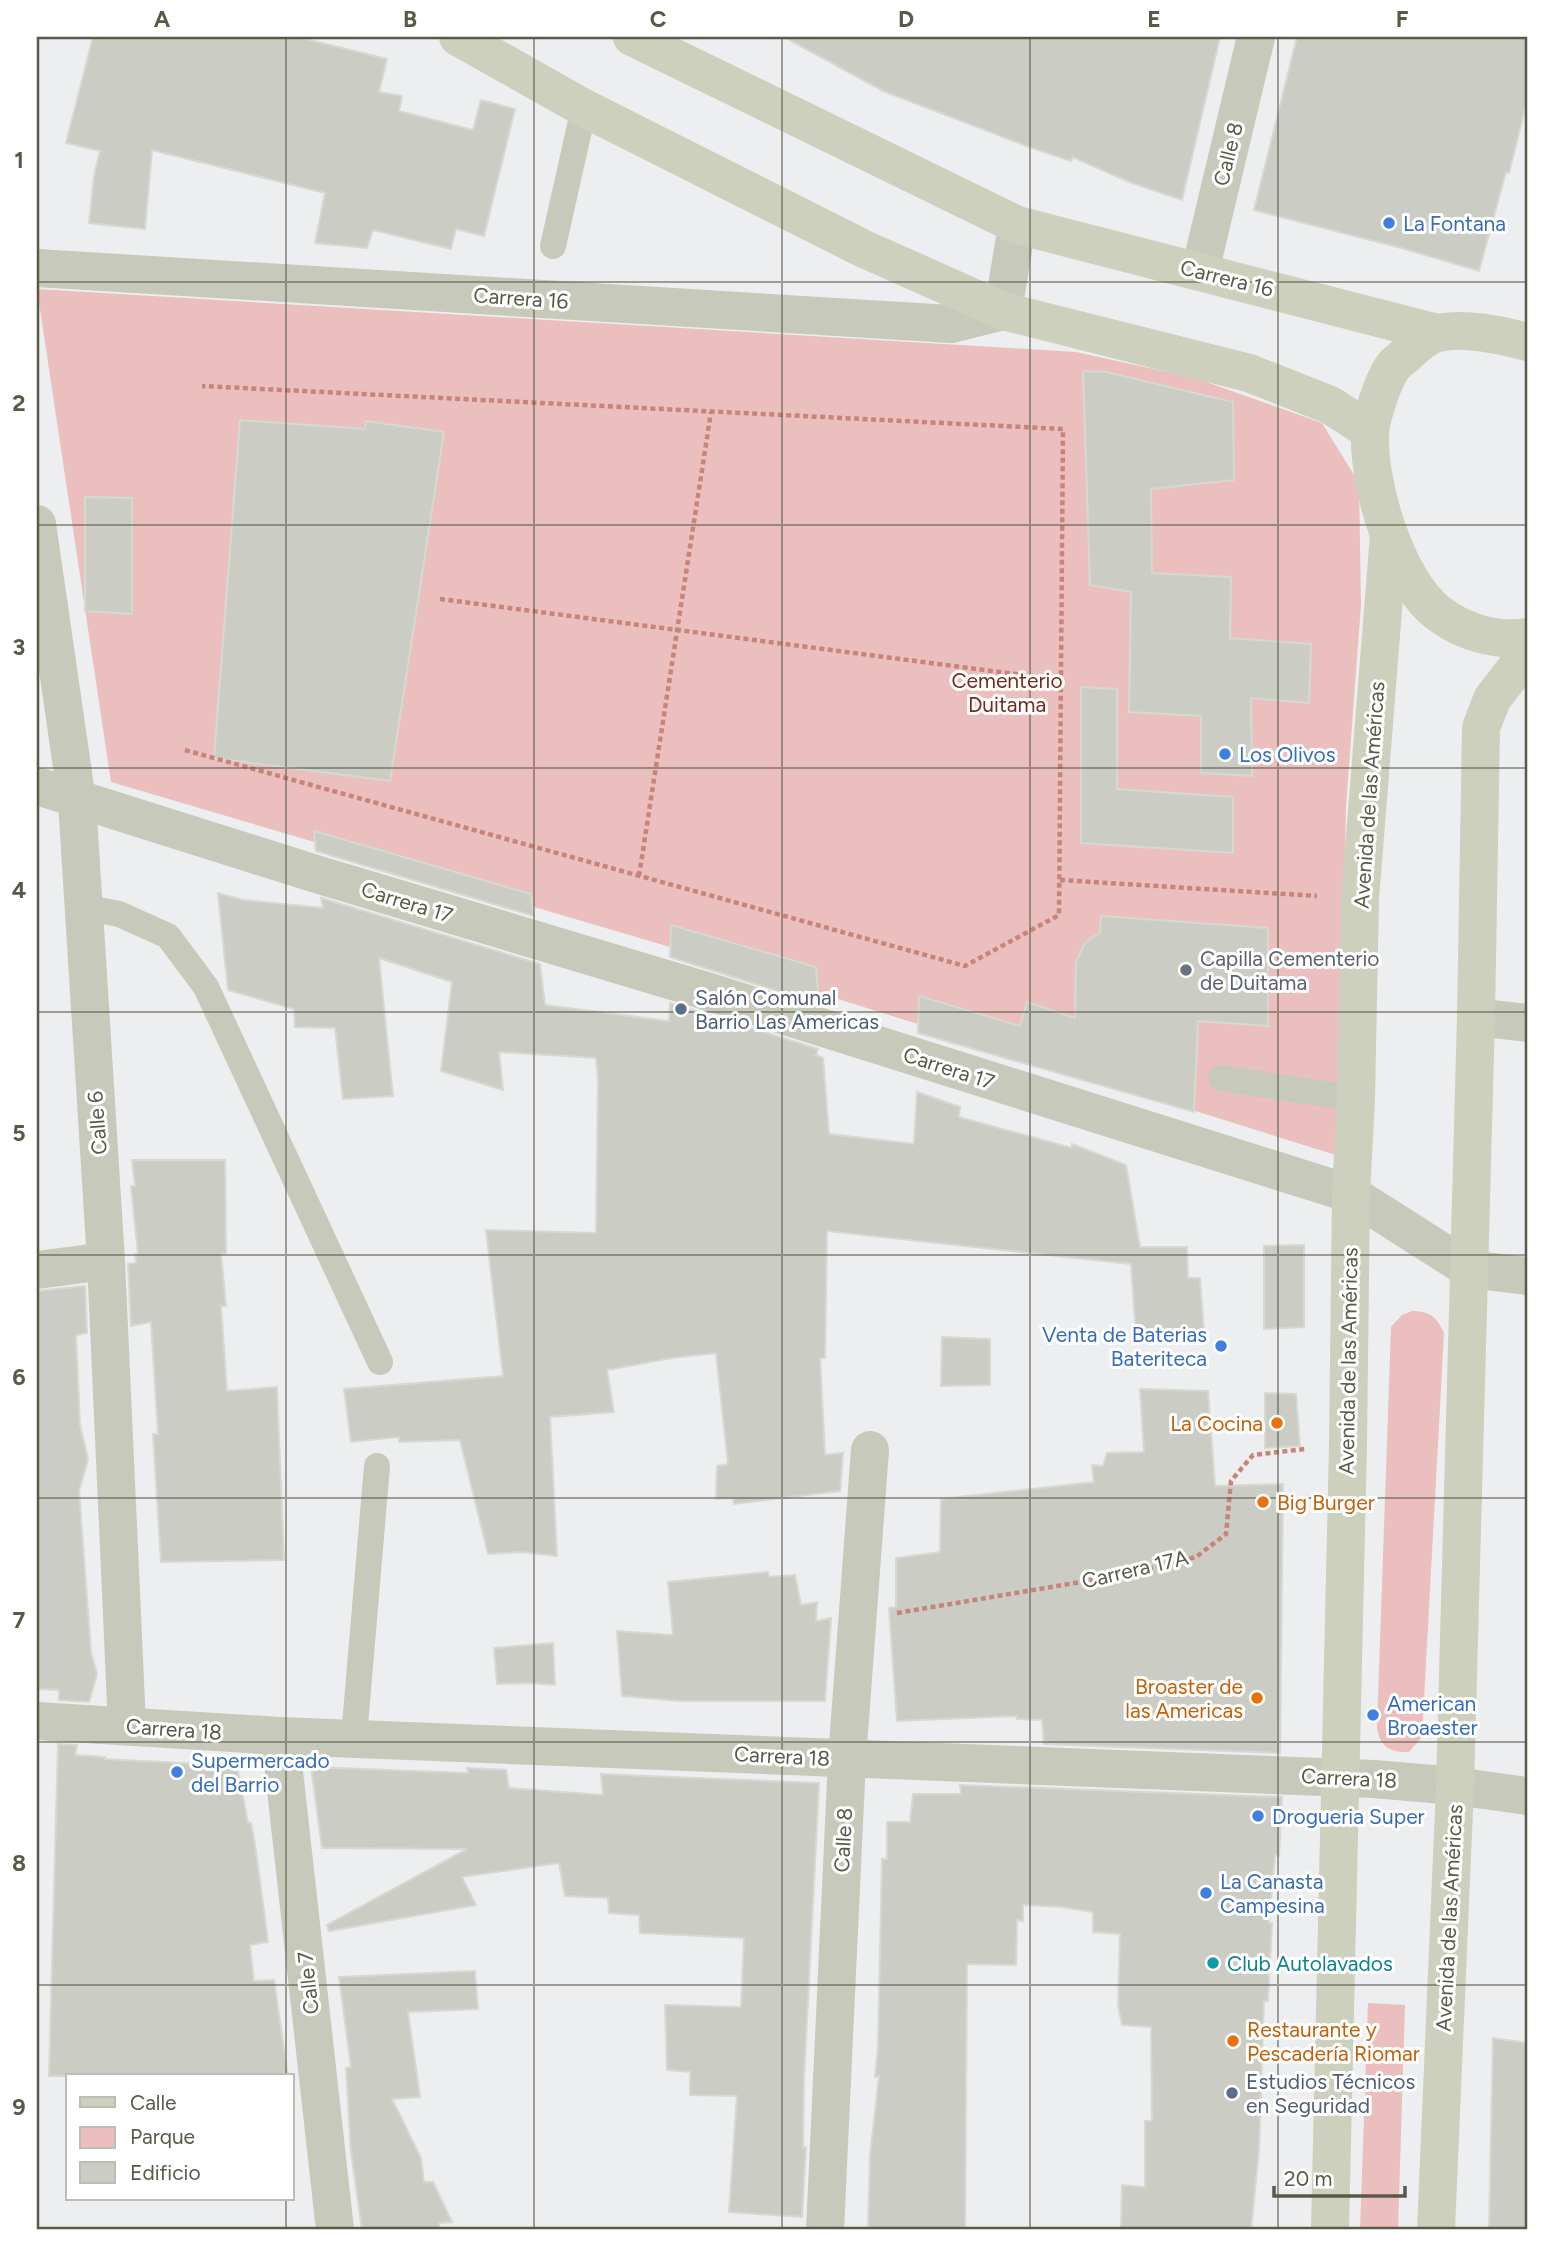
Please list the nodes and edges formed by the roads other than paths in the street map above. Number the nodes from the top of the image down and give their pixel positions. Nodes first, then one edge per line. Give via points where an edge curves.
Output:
1 (458, 37) edge
2 (632, 37) edge
3 (1256, 37) edge
4 (584, 108) junction
5 (1017, 225) junction
6 (553, 246) dead end
7 (37, 268) edge
8 (1200, 271) junction
9 (1003, 311) junction
10 (1437, 332) junction
11 (1527, 334) edge
12 (1370, 431) junction
13 (38, 534) edge
14 (1389, 535) junction
15 (1527, 637) edge
16 (1527, 653) edge
17 (37, 786) edge
18 (77, 801) junction
19 (83, 907) junction
20 (1476, 1017) junction
21 (1527, 1023) edge
22 (1220, 1078) dead end
23 (1356, 1100) junction
24 (1351, 1194) junction
25 (106, 1261) junction
26 (1469, 1269) junction
27 (37, 1270) edge
28 (1527, 1276) edge
29 (380, 1362) dead end
30 (870, 1450) dead end
31 (377, 1466) dead end
32 (37, 1721) edge
33 (127, 1726) junction
34 (280, 1736) junction
35 (354, 1737) junction
36 (847, 1759) junction
37 (1341, 1777) junction
38 (1455, 1786) junction
39 (1527, 1796) edge
40 (335, 2230) edge
41 (825, 2230) edge
42 (1330, 2230) edge
43 (1436, 2230) edge

1 - 4 main road, Carrera 16
2 - 5 main road, Carrera 16
3 - 8 street, Calle 8
4 - 6 lane
4 - 9 main road, Carrera 16 via 862,248
5 - 8 main road, Carrera 16
5 - 9 street
7 - 9 street, Carrera 16 via 951,324
8 - 10 main road, Carrera 16
9 - 12 main road, Carrera 16 via 1249,373 1330,405
10 - 11 main road, Carrera 16
10 - 12 main road via 1392,367
12 - 14 main road via 1373,469
13 - 18 street, Calle 6
14 - 15 main road via 1408,578 1436,611 1466,631
14 - 23 main road, Avenida de las Américas via 1360,899
16 - 20 main road, Avenida de las Américas via 1492,699 1481,728
17 - 18 street, Carrera 17
18 - 19 street, Calle 6
18 - 24 street, Carrera 17 via 716,994
19 - 25 street, Calle 6
19 - 29 lane via 119,914 168,936 206,987
20 - 21 street
20 - 26 main road, Avenida de las Américas
22 - 23 lane
23 - 24 main road, Avenida de las Américas
24 - 26 street, Carrera 17
24 - 37 main road, Avenida de las Américas
25 - 27 street
25 - 33 street, Calle 6
26 - 28 street, Carrera 17
26 - 38 main road, Avenida de las Américas
30 - 36 street, Calle 8
31 - 35 lane
32 - 33 street, Carrera 18
33 - 34 street, Carrera 18
34 - 35 street, Carrera 18
34 - 40 street, Calle 7
35 - 36 street, Carrera 18
36 - 37 street, Carrera 18
36 - 41 street, Calle 8
37 - 38 street, Carrera 18
37 - 42 main road, Avenida de las Américas
38 - 39 street, Carrera 18
38 - 43 main road, Avenida de las Américas

